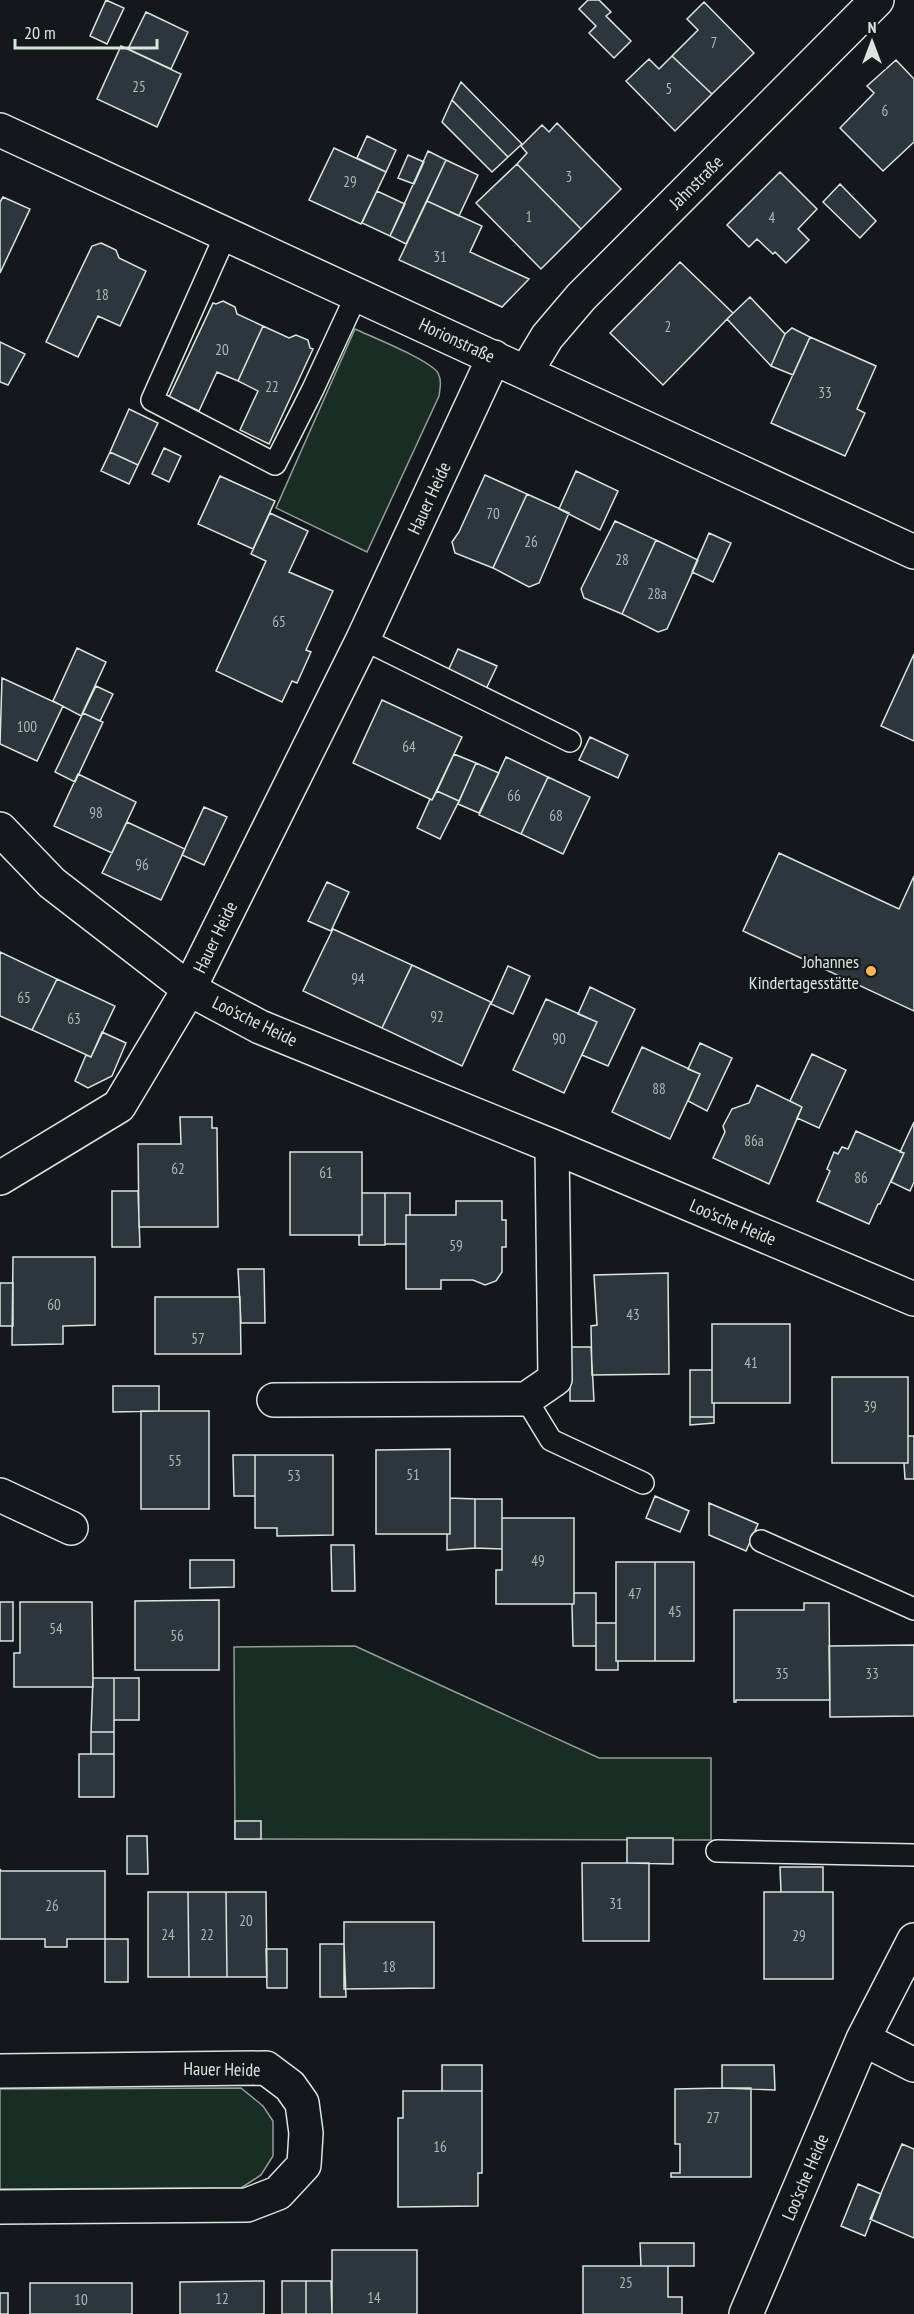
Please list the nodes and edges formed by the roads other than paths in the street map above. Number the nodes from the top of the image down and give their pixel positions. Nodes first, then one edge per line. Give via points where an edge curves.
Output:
1 (877, 0) edge
2 (0, 130) edge
3 (226, 234) junction
4 (357, 294) junction
5 (494, 357) junction
6 (526, 372) junction
7 (914, 552) edge
8 (363, 639) junction
9 (570, 741) dead end
10 (0, 829) edge
11 (189, 989) junction
12 (552, 1146) junction
13 (0, 1178) edge
14 (914, 1299) edge
15 (526, 1399) junction
16 (274, 1400) dead end
17 (643, 1483) dead end
18 (0, 1495) edge
19 (71, 1528) dead end
20 (761, 1541) dead end
21 (914, 1609) edge
22 (717, 1851) dead end
23 (914, 1855) edge
24 (914, 1940) edge
25 (863, 2039) junction
26 (914, 2065) edge
27 (0, 2071) edge
28 (0, 2207) edge
29 (746, 2314) edge

1 - 6 street, Jahnstraße via 581,297 546,337
2 - 3 street, Horionstraße
3 - 4 street, Horionstraße
3 - 4 lane via 152,400 275,464
4 - 5 street, Horionstraße
5 - 6 street, Horionstraße
5 - 8 street, Hauer Heide
6 - 7 street, Horionstraße
8 - 9 lane
8 - 11 street, Hauer Heide
10 - 11 street, Loo'sche Heide via 52,882
11 - 12 street, Loo'sche Heide via 260,1027
11 - 13 street, Hauer Heide via 119,1106
12 - 14 street, Loo'sche Heide
12 - 15 street via 555,1379
15 - 16 street
15 - 17 lane via 551,1440
18 - 19 street
20 - 21 lane
22 - 23 lane
24 - 25 street, Loo'sche Heide
25 - 26 street
25 - 29 street, Loo'sche Heide
27 - 28 street, Hauer Heide via 266,2068 290,2086 302,2103 306,2133 304,2166 278,2193 247,2205

